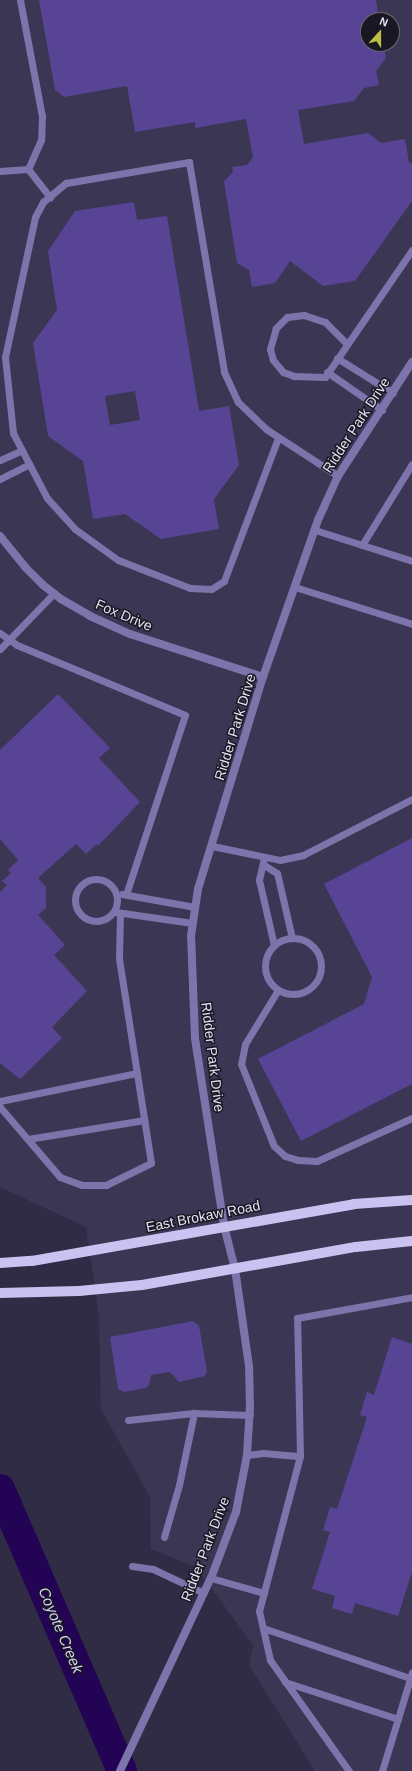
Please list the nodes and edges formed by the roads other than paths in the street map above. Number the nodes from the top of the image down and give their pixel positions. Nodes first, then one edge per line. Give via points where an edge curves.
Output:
1 (20, 0) edge
2 (28, 169) junction
3 (0, 171) edge
4 (50, 197) junction
5 (412, 250) edge
6 (347, 344) junction
7 (337, 358) junction
8 (412, 362) edge
9 (327, 372) junction
10 (393, 393) junction
11 (382, 410) junction
12 (278, 438) junction
13 (22, 450) junction
14 (0, 460) edge
15 (29, 464) junction
16 (412, 464) edge
17 (338, 476) junction
18 (0, 479) edge
19 (314, 530) junction
20 (0, 536) edge
21 (362, 545) junction
22 (412, 561) edge
23 (295, 587) junction
24 (54, 593) junction
25 (412, 624) edge
26 (0, 633) edge
27 (8, 640) junction
28 (0, 648) edge
29 (264, 677) junction
30 (412, 799) edge
31 (212, 846) junction
32 (264, 862) junction
33 (116, 892) junction
34 (126, 894) junction
35 (195, 907) junction
36 (117, 913) junction
37 (192, 923) junction
38 (292, 938) junction
39 (274, 945) junction
40 (278, 990) junction
41 (137, 1073) junction
42 (0, 1101) edge
43 (0, 1107) edge
44 (412, 1118) edge
45 (144, 1120) junction
46 (28, 1139) junction
47 (412, 1200) edge
48 (224, 1226) junction
49 (412, 1241) edge
50 (0, 1263) edge
51 (235, 1269) junction
52 (0, 1293) edge
53 (412, 1297) edge
54 (194, 1413) junction
55 (250, 1415) junction
56 (128, 1420) dead end
57 (247, 1455) junction
58 (300, 1456) junction
59 (164, 1537) dead end
60 (132, 1566) dead end
61 (211, 1578) junction
62 (204, 1593) junction
63 (264, 1593) junction
64 (263, 1628) junction
65 (411, 1675) edge
66 (285, 1682) junction
67 (398, 1719) junction
68 (120, 1771) edge
69 (349, 1771) edge
70 (382, 1771) edge

1 - 2 lane via 42,116 41,140
2 - 3 lane
2 - 4 lane
4 - 12 lane via 66,183 189,162 224,372 238,402
4 - 13 lane via 34,217 5,357 13,433
5 - 6 lane
6 - 7 lane
6 - 9 lane via 325,322 304,315 287,317 276,328 270,349 273,360 283,372 308,378 325,377
7 - 9 lane
7 - 10 lane
8 - 10 street, Ridder Park Drive
9 - 11 lane
10 - 11 street, Ridder Park Drive
11 - 17 street, Ridder Park Drive
12 - 15 lane via 224,581 211,589 190,588 118,560 75,529 47,498
12 - 17 lane
13 - 14 lane
13 - 15 lane
15 - 18 lane
16 - 21 lane
17 - 19 street, Ridder Park Drive
19 - 21 lane
19 - 23 street, Ridder Park Drive
20 - 24 street, Fox Drive via 25,567
21 - 22 lane
23 - 25 lane
23 - 29 street, Ridder Park Drive
24 - 27 lane
24 - 29 street, Fox Drive via 90,616 130,634
26 - 27 lane
27 - 28 lane
27 - 34 lane via 185,715
29 - 31 street, Ridder Park Drive
30 - 32 lane via 303,855
31 - 32 lane
31 - 35 street, Ridder Park Drive
32 - 38 lane via 277,873
32 - 39 lane via 259,880
33 - 34 lane
33 - 36 lane
33 - 36 lane via 108,883 95,879 82,885 76,898 80,912 85,918 100,920
34 - 35 lane
35 - 37 street, Ridder Park Drive
36 - 37 lane
36 - 41 lane via 119,958
37 - 48 street, Ridder Park Drive via 191,976 195,1038
38 - 39 lane
38 - 40 lane via 308,942 316,949 321,959 321,970 317,981 310,988 288,994
39 - 40 lane via 265,961 265,972
40 - 44 lane via 245,1044 241,1064 274,1146 285,1156 317,1161
41 - 42 lane
41 - 45 lane
43 - 46 lane
45 - 46 lane
45 - 46 lane via 151,1163 106,1184 82,1185 60,1177
47 - 48 main road, East Brokaw Road via 354,1204
48 - 50 main road, East Brokaw Road via 32,1261
48 - 51 street, Ridder Park Drive
49 - 51 main road via 356,1247
51 - 52 main road via 142,1285
51 - 55 street, Ridder Park Drive via 249,1366
53 - 58 lane via 297,1318
54 - 55 lane
54 - 56 lane
54 - 59 lane via 179,1485
55 - 57 street, Ridder Park Drive
57 - 58 lane via 263,1453
57 - 61 street, Ridder Park Drive via 236,1512
58 - 63 lane
60 - 62 lane via 153,1569
61 - 62 street, Ridder Park Drive
61 - 63 lane
62 - 68 street, Ridder Park Drive
63 - 64 lane via 259,1611
64 - 65 lane
64 - 66 lane via 270,1660
65 - 67 lane
66 - 67 lane
66 - 69 lane
67 - 70 lane

